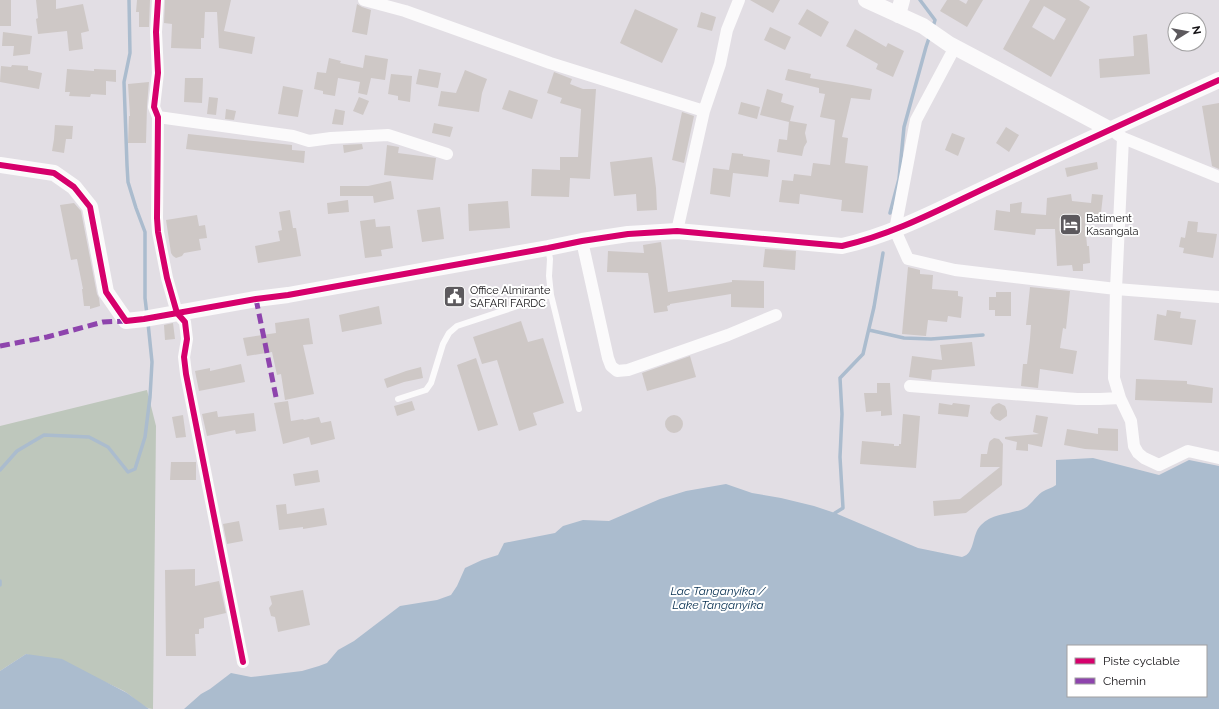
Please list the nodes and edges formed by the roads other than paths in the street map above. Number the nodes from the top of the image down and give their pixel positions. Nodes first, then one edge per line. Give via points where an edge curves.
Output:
1 (158, 0) edge
2 (364, 0) edge
3 (739, 0) edge
4 (866, 0) edge
5 (900, 8) edge
6 (952, 45) junction
7 (1219, 80) edge
8 (704, 110) junction
9 (158, 117) junction
10 (1116, 134) junction
11 (447, 154) dead end
12 (0, 165) edge
13 (1219, 177) edge
14 (895, 230) junction
15 (677, 231) junction
16 (582, 241) junction
17 (548, 248) junction
18 (1116, 289) junction
19 (551, 295) junction
20 (1219, 297) edge
21 (173, 314) junction
22 (776, 315) dead end
23 (910, 386) dead end
24 (398, 398) dead end
25 (1120, 398) junction
26 (579, 409) dead end
27 (1219, 458) edge
28 (243, 662) dead end

1 - 9 street via 158,73 154,107
2 - 8 street via 405,11 550,64
3 - 8 street via 727,30 720,64
4 - 5 street
5 - 6 street
6 - 10 street
6 - 14 street via 916,120
7 - 10 street
8 - 15 street
9 - 11 street via 293,136 309,141 388,135
9 - 21 street via 158,232
10 - 13 street
10 - 14 street
10 - 18 street
12 - 21 street via 54,173 74,187 90,207 106,292 126,321
14 - 15 street via 842,246
14 - 18 street via 908,259 955,270
15 - 16 street via 628,234
16 - 17 street
16 - 22 street via 608,358 617,371 628,370 728,335
17 - 19 lane
17 - 21 street
18 - 20 street
18 - 25 street via 1114,378
19 - 24 lane via 457,326 449,333 443,344 431,383 426,390
19 - 26 lane
21 - 28 street via 185,322 186,374
23 - 25 street via 1077,399
25 - 27 street via 1130,421 1134,446 1144,458 1159,465 1188,451

